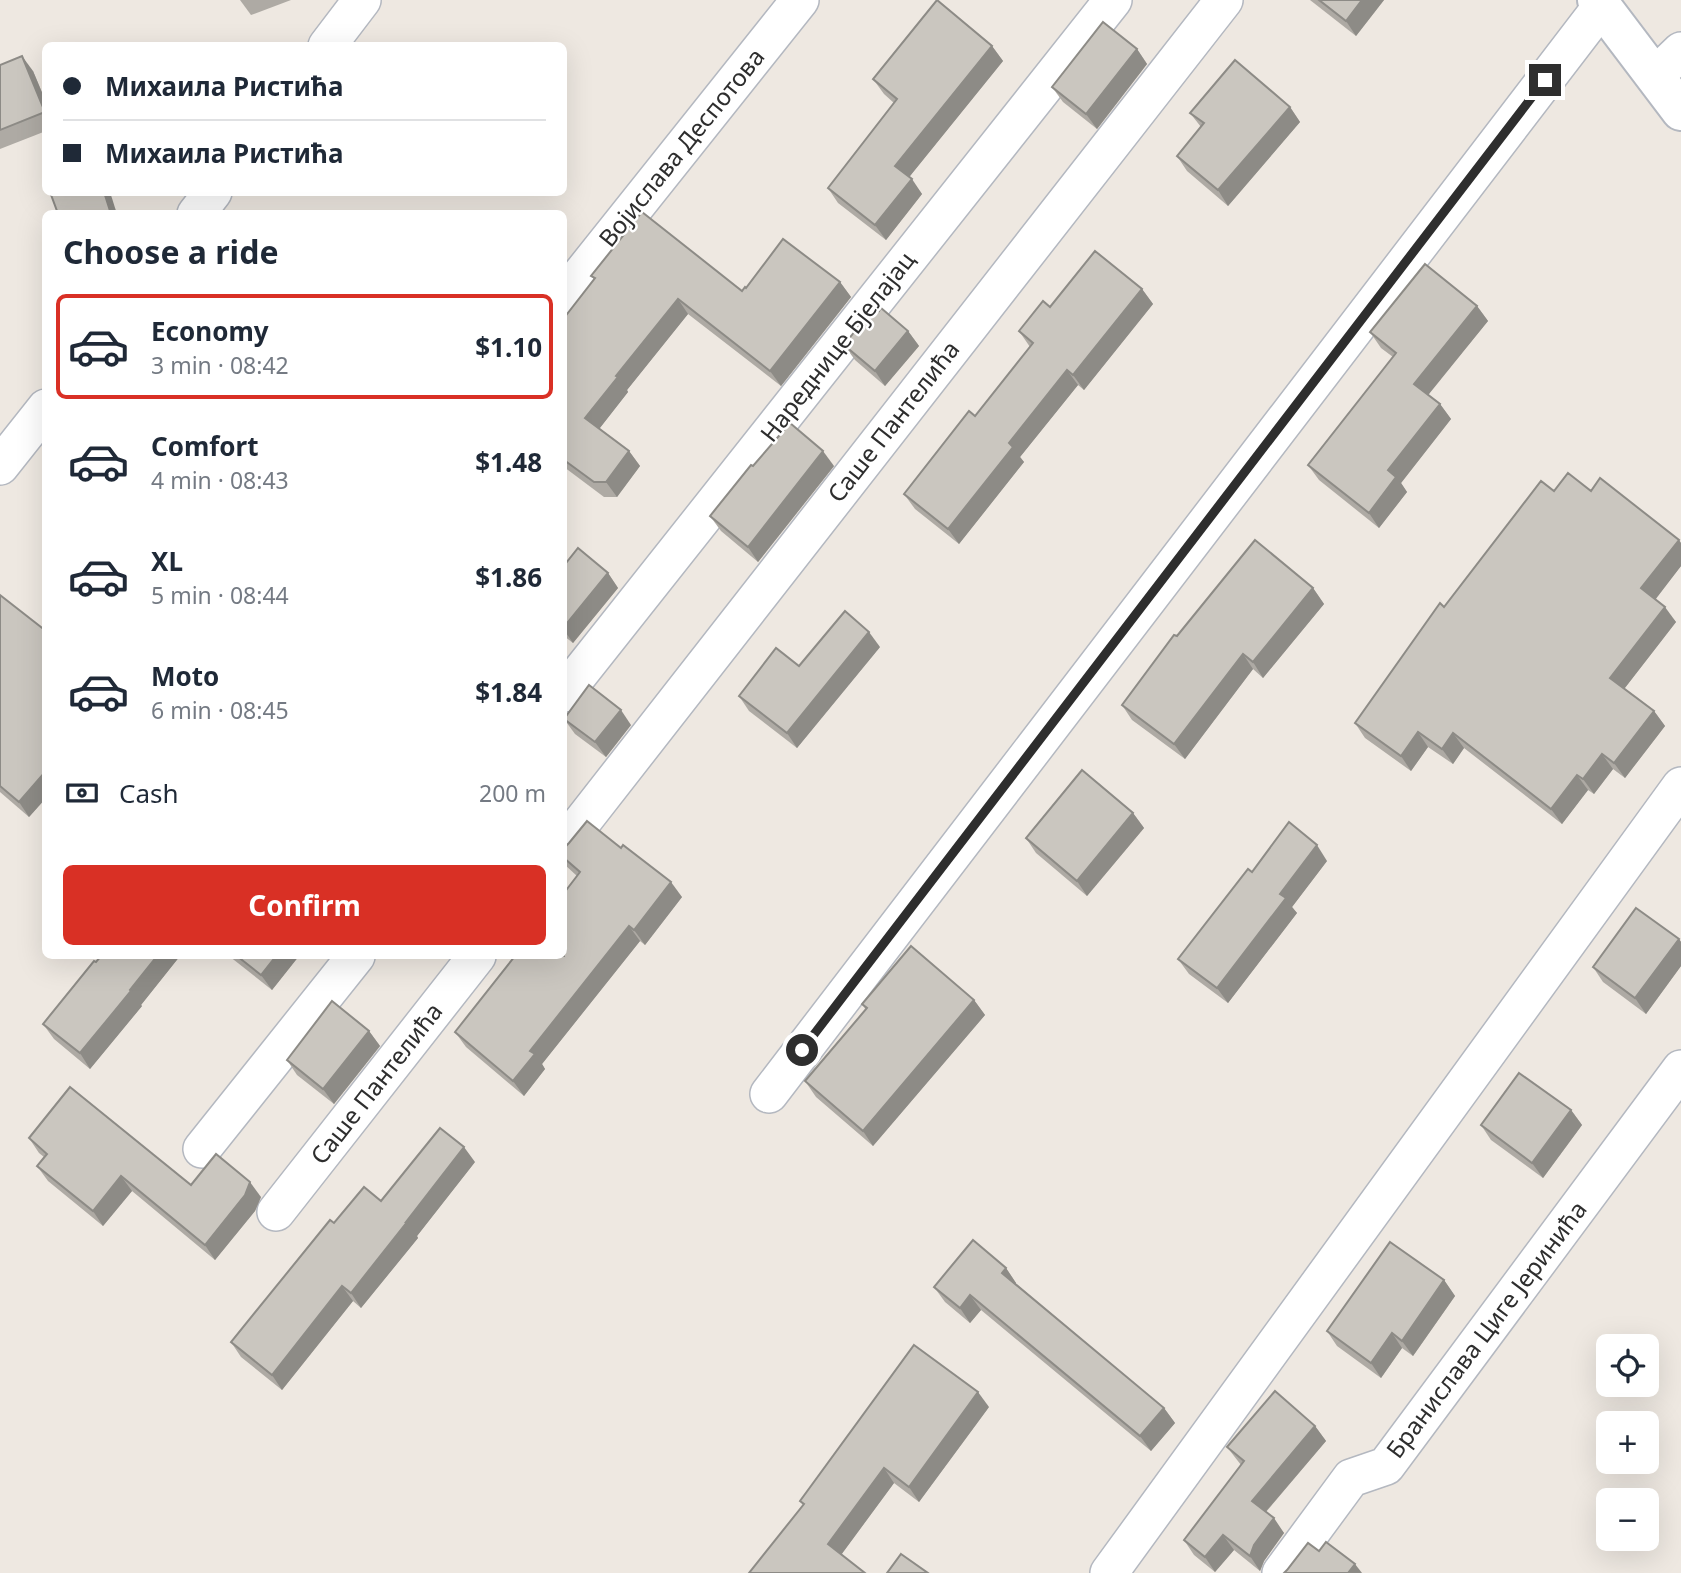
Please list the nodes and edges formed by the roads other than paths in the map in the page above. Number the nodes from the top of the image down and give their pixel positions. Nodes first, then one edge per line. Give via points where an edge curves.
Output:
1 (362, 0) edge
2 (800, 0) edge
3 (1113, 0) edge
4 (1224, 0) edge
5 (1599, 3) edge
6 (330, 42) edge
7 (1668, 63) edge
8 (1681, 111) edge
9 (567, 292) edge
10 (42, 413) edge
11 (0, 466) edge
12 (567, 689) edge
13 (1681, 786) edge
14 (567, 841) edge
15 (354, 959) edge
16 (475, 959) edge
17 (1681, 1069) edge
18 (769, 1094) dead end
19 (202, 1149) dead end
20 (276, 1212) dead end
21 (1108, 1573) edge
22 (1281, 1573) edge

1 - 6 street
2 - 9 street, Војислава Деспотова
3 - 12 street, Нареднице Бјелајац
4 - 14 street, Саше Пантелића
5 - 7 street
5 - 18 street
7 - 8 street
10 - 11 street
13 - 21 street
15 - 19 street
16 - 20 street, Саше Пантелића
17 - 22 street, Бранислава Циге Јеринића via 1386,1466 1351,1478

